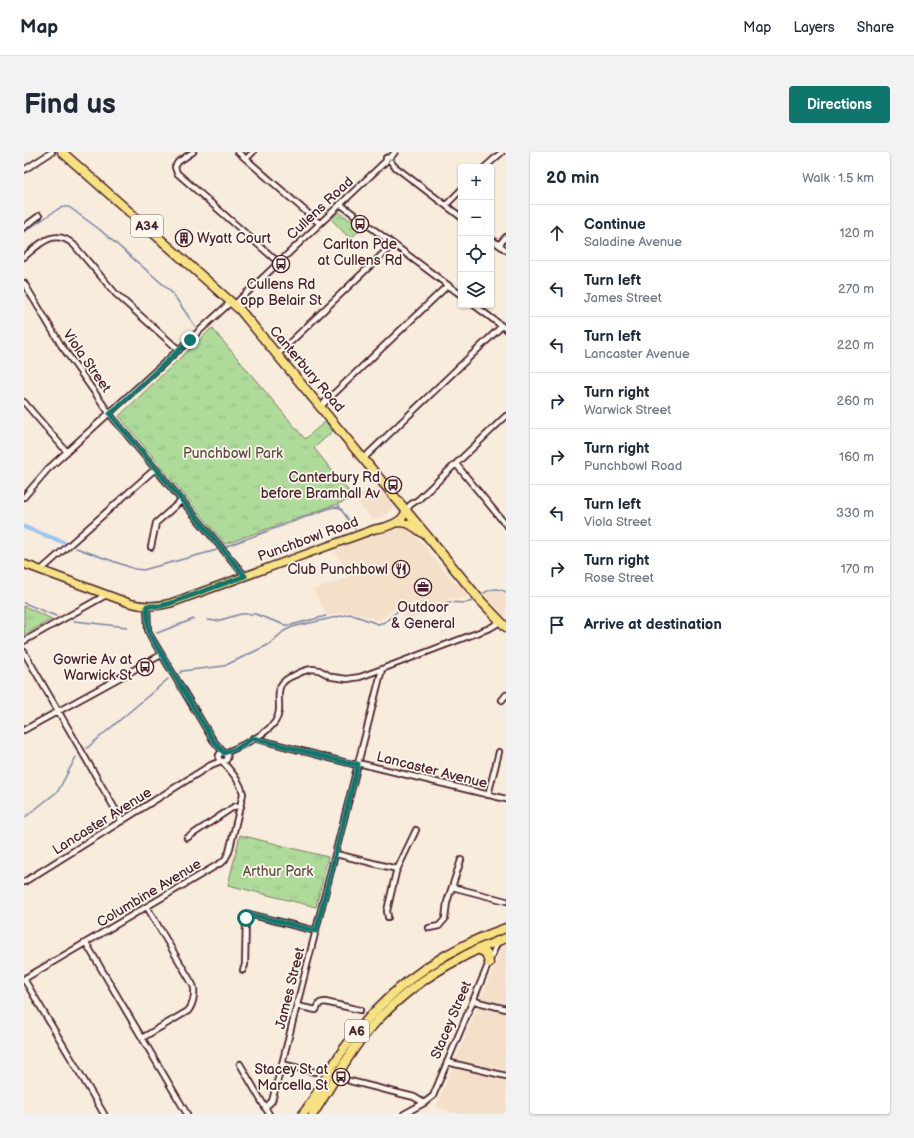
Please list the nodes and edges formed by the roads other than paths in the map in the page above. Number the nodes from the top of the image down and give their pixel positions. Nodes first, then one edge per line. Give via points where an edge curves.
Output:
1 (52, 152) edge
2 (62, 152) edge
3 (193, 152) edge
4 (238, 152) edge
5 (252, 152) edge
6 (395, 152) edge
7 (502, 152) edge
8 (246, 159) junction
9 (389, 162) junction
10 (488, 164) edge
11 (24, 170) edge
12 (458, 193) edge
13 (340, 204) junction
14 (446, 205) junction
15 (458, 215) edge
16 (39, 216) dead end
17 (320, 223) junction
18 (24, 227) edge
19 (506, 237) edge
20 (494, 241) edge
21 (394, 244) junction
22 (499, 245) junction
23 (506, 250) edge
24 (24, 257) edge
25 (278, 262) junction
26 (24, 283) edge
27 (448, 285) junction
28 (458, 293) edge
29 (233, 303) junction
30 (478, 308) edge
31 (504, 327) edge
32 (179, 350) junction
33 (278, 354) junction
34 (24, 402) edge
35 (321, 406) junction
36 (110, 414) junction
37 (506, 417) edge
38 (67, 452) junction
39 (364, 458) junction
40 (456, 464) junction
41 (155, 469) junction
42 (24, 497) edge
43 (182, 500) junction
44 (406, 511) junction
45 (394, 523) junction
46 (506, 525) edge
47 (375, 529) junction
48 (428, 537) junction
49 (151, 547) dead end
50 (24, 564) edge
51 (41, 570) junction
52 (245, 576) junction
53 (106, 595) junction
54 (147, 606) junction
55 (503, 624) edge
56 (24, 641) edge
57 (24, 652) edge
58 (161, 654) junction
59 (382, 669) junction
60 (506, 695) edge
61 (502, 700) dead end
62 (58, 712) junction
63 (24, 730) edge
64 (253, 738) junction
65 (213, 740) junction
66 (499, 752) dead end
67 (226, 756) junction
68 (220, 759) junction
69 (358, 764) junction
70 (232, 771) junction
71 (488, 795) junction
72 (506, 800) edge
73 (241, 807) junction
74 (122, 821) junction
75 (416, 830) dead end
76 (187, 838) dead end
77 (336, 854) junction
78 (461, 860) dead end
79 (397, 869) junction
80 (24, 882) edge
81 (452, 887) junction
82 (506, 901) edge
83 (147, 907) junction
84 (388, 917) dead end
85 (505, 927) edge
86 (429, 928) dead end
87 (316, 931) junction
88 (502, 939) edge
89 (86, 942) junction
90 (478, 950) junction
91 (489, 963) junction
92 (243, 970) dead end
93 (24, 979) edge
94 (474, 1001) junction
95 (297, 1006) junction
96 (506, 1009) edge
97 (360, 1010) dead end
98 (142, 1038) junction
99 (447, 1062) junction
100 (240, 1064) dead end
101 (282, 1064) junction
102 (315, 1072) dead end
103 (506, 1076) edge
104 (350, 1081) dead end
105 (424, 1103) junction
106 (265, 1108) junction
107 (104, 1114) edge
108 (187, 1114) edge
109 (269, 1114) edge
110 (303, 1114) edge
111 (313, 1114) edge
112 (404, 1114) edge

1 - 11 street
2 - 29 highway, Canterbury Road / A34
3 - 25 street via 178,162 175,167 177,173
4 - 8 street
5 - 8 street
6 - 9 street
7 - 10 street
8 - 17 street
9 - 13 street, Cullens Road
9 - 14 street
12 - 14 street
13 - 17 street, Cullens Road
13 - 21 street
14 - 15 street
16 - 18 street
17 - 25 street, Cullens Road
19 - 22 street
20 - 22 street
21 - 27 street
21 - 33 street
22 - 23 street
24 - 32 street via 47,239 58,237 67,240 120,298
25 - 29 street, Cullens Road
26 - 36 street, Viola Street via 61,345
27 - 28 street
27 - 35 street
29 - 32 street, Cullens Road
29 - 33 highway, Canterbury Road / A34
30 - 31 street
31 - 39 street
32 - 36 street, Cullens Road
33 - 35 highway, Canterbury Road / A34
34 - 38 street
35 - 39 highway, Canterbury Road / A34
36 - 38 street, Cullens Road
36 - 41 street, Viola Street
37 - 40 street
38 - 42 street, Cullens Road
39 - 44 highway, Canterbury Road / A34
40 - 44 street
40 - 46 street
41 - 43 street, Viola Street
41 - 51 street
43 - 49 street via 156,523
43 - 52 street, Viola Street
44 - 45 main road, Punchbowl Road via 404,516
44 - 47 main road, Punchbowl Road
44 - 48 highway, Canterbury Road / A34
45 - 47 main road, Punchbowl Road
45 - 48 main road via 408,524
47 - 52 main road, Punchbowl Road
48 - 55 highway, Canterbury Road / A34
50 - 51 main road, Punchbowl Road
51 - 53 main road, Punchbowl Road
52 - 54 main road, Punchbowl Road via 171,603
53 - 54 main road, Punchbowl Road
53 - 56 street
54 - 58 street via 148,632
55 - 59 street
57 - 62 street
58 - 62 street
58 - 65 street
59 - 64 street via 352,679 336,678 312,669 288,677 279,689 279,712 274,722 263,734
59 - 69 street, James Street
60 - 61 street
62 - 63 street
62 - 74 street
64 - 67 street
64 - 69 street, Lancaster Avenue
65 - 67 street
65 - 68 street
66 - 71 street
67 - 68 street
67 - 68 street via 226,761
67 - 70 street
68 - 70 street
68 - 74 street, Lancaster Avenue
69 - 71 street, Lancaster Avenue
69 - 77 street, James Street
70 - 73 street, Columbine Avenue via 242,789
71 - 72 street, Lancaster Avenue
73 - 76 street via 232,808
73 - 83 street, Columbine Avenue via 224,861
74 - 80 street, Lancaster Avenue
75 - 79 street
77 - 79 street
77 - 87 street, James Street
78 - 81 street
79 - 84 street via 387,911
81 - 82 street
81 - 86 street via 445,920 439,926
83 - 89 street, Columbine Avenue
83 - 98 street via 193,985 194,991 188,1011
85 - 88 highway, Stacey Street
85 - 110 highway, A6 via 440,958 388,997 351,1039
87 - 92 street via 249,914 246,918
87 - 95 street, James Street
88 - 90 highway, A6
88 - 91 street, Stacey Street
89 - 93 street, Columbine Avenue
89 - 98 street
90 - 91 highway via 486,953
90 - 111 highway, A6 via 430,975 386,1011 359,1042
91 - 94 street, Stacey Street
93 - 107 street
94 - 96 street
94 - 99 street, Stacey Street
95 - 97 street via 316,1010 320,1003 325,1002
95 - 101 street, James Street
98 - 108 street
99 - 103 street
99 - 105 street, Stacey Street via 432,1096
100 - 106 street
101 - 102 street
101 - 106 street, James Street via 272,1101
104 - 105 street via 414,1097
105 - 112 street, Stacey Street
106 - 109 street

